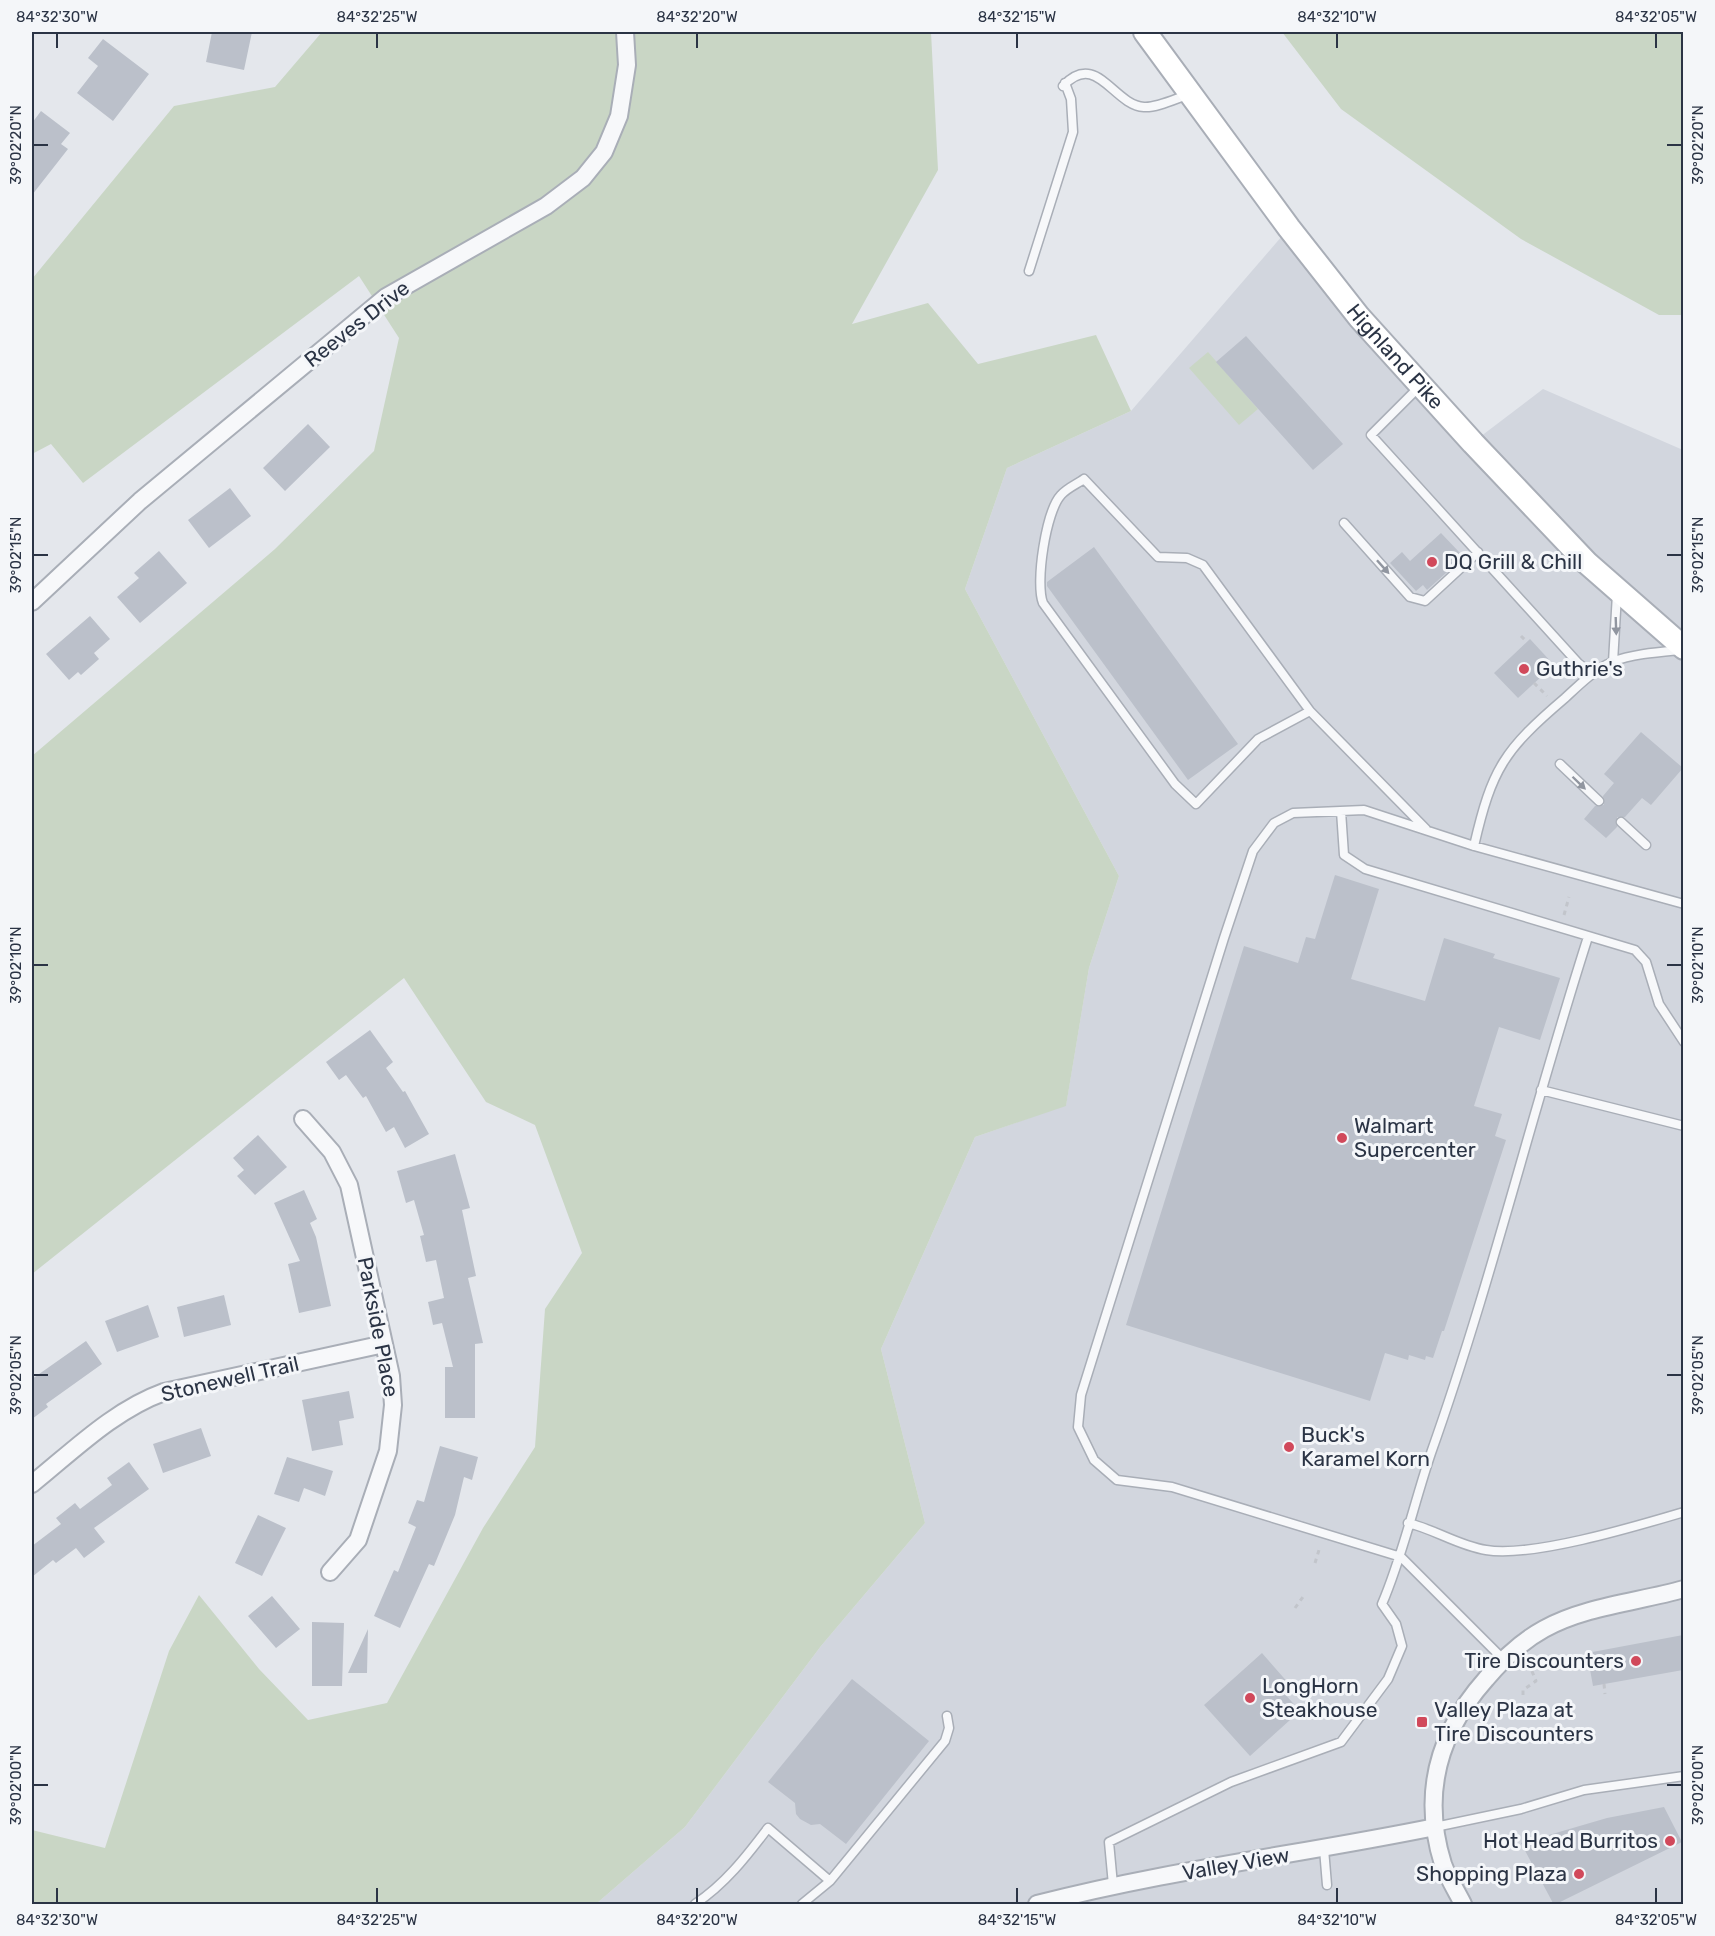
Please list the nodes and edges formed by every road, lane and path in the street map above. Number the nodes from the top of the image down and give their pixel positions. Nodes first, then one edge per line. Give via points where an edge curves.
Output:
1 (625, 32) edge
2 (1145, 32) edge
3 (1190, 94) junction
4 (1029, 271) dead end
5 (1421, 385) junction
6 (1344, 523) dead end
7 (1478, 552) junction
8 (1617, 590) junction
9 (32, 602) edge
10 (1521, 636) dead end
11 (1527, 642) dead end
12 (1683, 649) edge
13 (1613, 662) junction
14 (1592, 674) junction
15 (1534, 683) dead end
16 (1548, 698) dead end
17 (1310, 711) junction
18 (1560, 764) dead end
19 (1599, 801) dead end
20 (1341, 811) junction
21 (1621, 822) dead end
22 (1428, 831) junction
23 (1646, 845) dead end
24 (1474, 846) junction
25 (1569, 897) dead end
26 (1683, 904) edge
27 (1563, 919) dead end
28 (1588, 937) junction
29 (1683, 1041) edge
30 (1541, 1090) junction
31 (303, 1119) dead end
32 (1683, 1126) edge
33 (384, 1344) junction
34 (32, 1484) edge
35 (1683, 1512) edge
36 (1408, 1523) junction
37 (1319, 1550) dead end
38 (1401, 1557) junction
39 (1315, 1563) dead end
40 (330, 1572) dead end
41 (1683, 1589) edge
42 (1305, 1594) dead end
43 (1295, 1608) dead end
44 (1503, 1659) junction
45 (1529, 1664) dead end
46 (1604, 1684) dead end
47 (1605, 1694) dead end
48 (1523, 1695) dead end
49 (947, 1716) dead end
50 (1683, 1776) edge
51 (1436, 1827) junction
52 (1324, 1849) junction
53 (830, 1881) junction
54 (1113, 1885) junction
55 (1327, 1885) dead end
56 (695, 1905) edge
57 (802, 1905) edge
58 (1037, 1905) edge
59 (1463, 1905) edge

1 - 9 street, Reeves Drive via 627,65 620,117 604,152 583,178 546,206 386,297 140,501
2 - 3 main road, Highland Pike
3 - 4 lane via 1144,107 1128,101 1099,78 1086,73 1071,77 1064,85 1071,99 1073,132
3 - 5 main road, Highland Pike via 1288,228 1359,317
5 - 7 lane via 1371,435
5 - 8 main road, Highland Pike via 1570,546
6 -> 7 lane via 1410,597 1425,601
7 - 14 lane
8 - 12 main road, Highland Pike
8 -> 13 lane
10 - 11 path
12 - 13 lane
13 - 14 lane
14 - 24 lane via 1522,735 1504,758 1483,807
15 - 16 path
17 - 17 lane via 1203,565 1187,558 1158,557 1084,478 1060,496 1049,523 1039,578 1043,603 1175,784 1196,804 1258,739
17 - 22 lane
18 -> 19 lane
20 - 22 lane via 1364,810
20 - 28 lane via 1344,855 1365,869
20 - 38 lane via 1293,813 1274,823 1254,851 1085,1384 1078,1427 1094,1460 1117,1480 1172,1487
21 - 23 lane
22 - 24 lane
24 - 26 lane
25 - 27 path
28 - 29 lane via 1635,950 1646,962 1659,1004
28 - 30 lane
30 - 32 lane
30 - 36 lane via 1442,1426
31 - 33 street, Parkside Place via 332,1152 349,1185
33 - 34 street, Stonewell Trail via 146,1399 122,1413
33 - 40 street, Parkside Place via 392,1377 388,1451 358,1540
35 - 36 lane via 1588,1537 1507,1551 1485,1550
36 - 38 lane
37 - 39 path
38 - 44 lane
38 - 54 lane via 1382,1604 1396,1624 1402,1646 1388,1679 1341,1742 1231,1782 1109,1842
41 - 44 street via 1588,1611 1544,1629
42 - 43 path
44 - 51 street via 1449,1729 1434,1776
45 - 48 path via 1536,1681 1523,1690
46 - 47 path
49 - 53 lane via 945,1741
50 - 51 lane via 1584,1790 1521,1809
51 - 52 street, Valley View
51 - 59 street via 1443,1865
52 - 54 street, Valley View
52 - 55 lane
53 - 56 lane via 768,1828 739,1866
53 - 57 lane
54 - 58 street, Valley View

